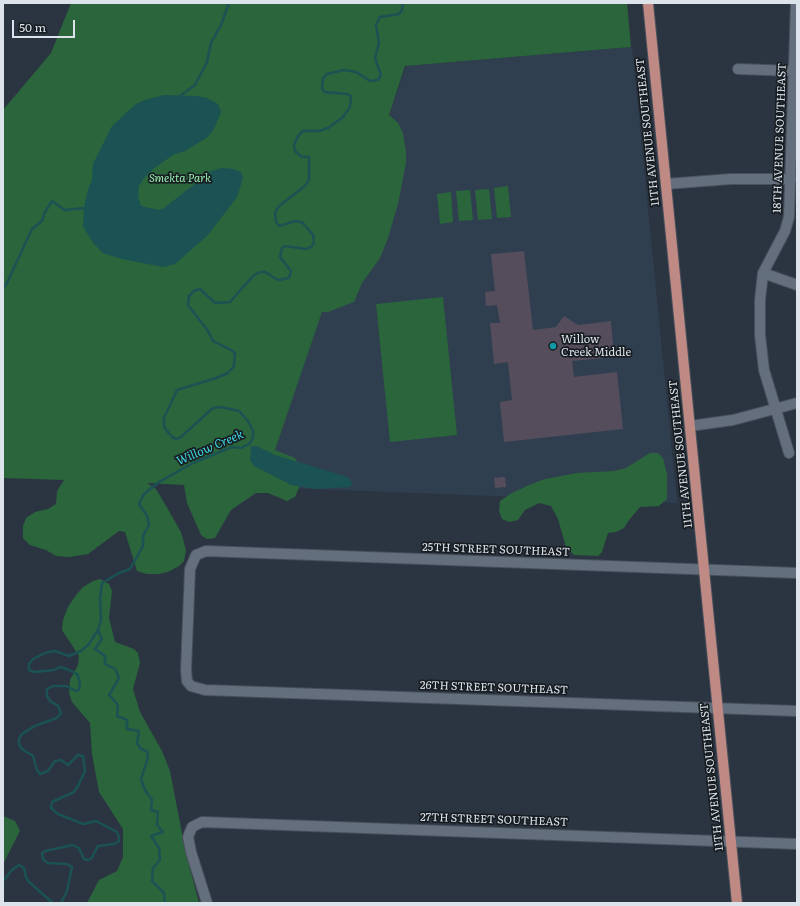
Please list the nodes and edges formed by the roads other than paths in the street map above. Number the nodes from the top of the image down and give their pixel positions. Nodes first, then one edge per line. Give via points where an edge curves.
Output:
1 (648, 3) edge
2 (796, 3) edge
3 (738, 69) dead end
4 (794, 71) junction
5 (791, 179) junction
6 (666, 184) junction
7 (763, 273) junction
8 (797, 285) edge
9 (797, 403) edge
10 (775, 409) junction
11 (690, 426) junction
12 (789, 452) dead end
13 (704, 570) junction
14 (797, 573) edge
15 (191, 686) joint
16 (718, 708) junction
17 (797, 711) edge
18 (731, 842) junction
19 (797, 844) edge
20 (207, 903) edge
21 (737, 903) edge

1 - 6 main road, 11TH AVENUE SOUTHEAST
2 - 4 street, 18TH AVENUE SOUTHEAST
3 - 4 street
4 - 5 street, 18TH AVENUE SOUTHEAST
5 - 6 street via 731,179
5 - 7 street, 18TH AVENUE SOUTHEAST via 788,225
6 - 11 main road, 11TH AVENUE SOUTHEAST
7 - 8 street
7 - 10 street, 18TH AVENUE SOUTHEAST via 760,295 760,344
9 - 10 street
10 - 11 street via 733,420
10 - 12 street, 18TH AVENUE SOUTHEAST
11 - 13 main road, 11TH AVENUE SOUTHEAST
13 - 14 street, 25TH STREET SOUTHEAST
13 - 15 street, 25TH STREET SOUTHEAST via 212,550 200,552 190,569 186,670 187,681
13 - 16 main road, 11TH AVENUE SOUTHEAST
15 - 16 street, 26TH STREET SOUTHEAST via 204,690
16 - 17 street, 26TH STREET SOUTHEAST
16 - 18 main road, 11TH AVENUE SOUTHEAST
18 - 19 street, 27TH STREET SOUTHEAST
18 - 20 street, 27TH STREET SOUTHEAST via 202,822 192,827 188,844
18 - 21 main road, 11TH AVENUE SOUTHEAST

